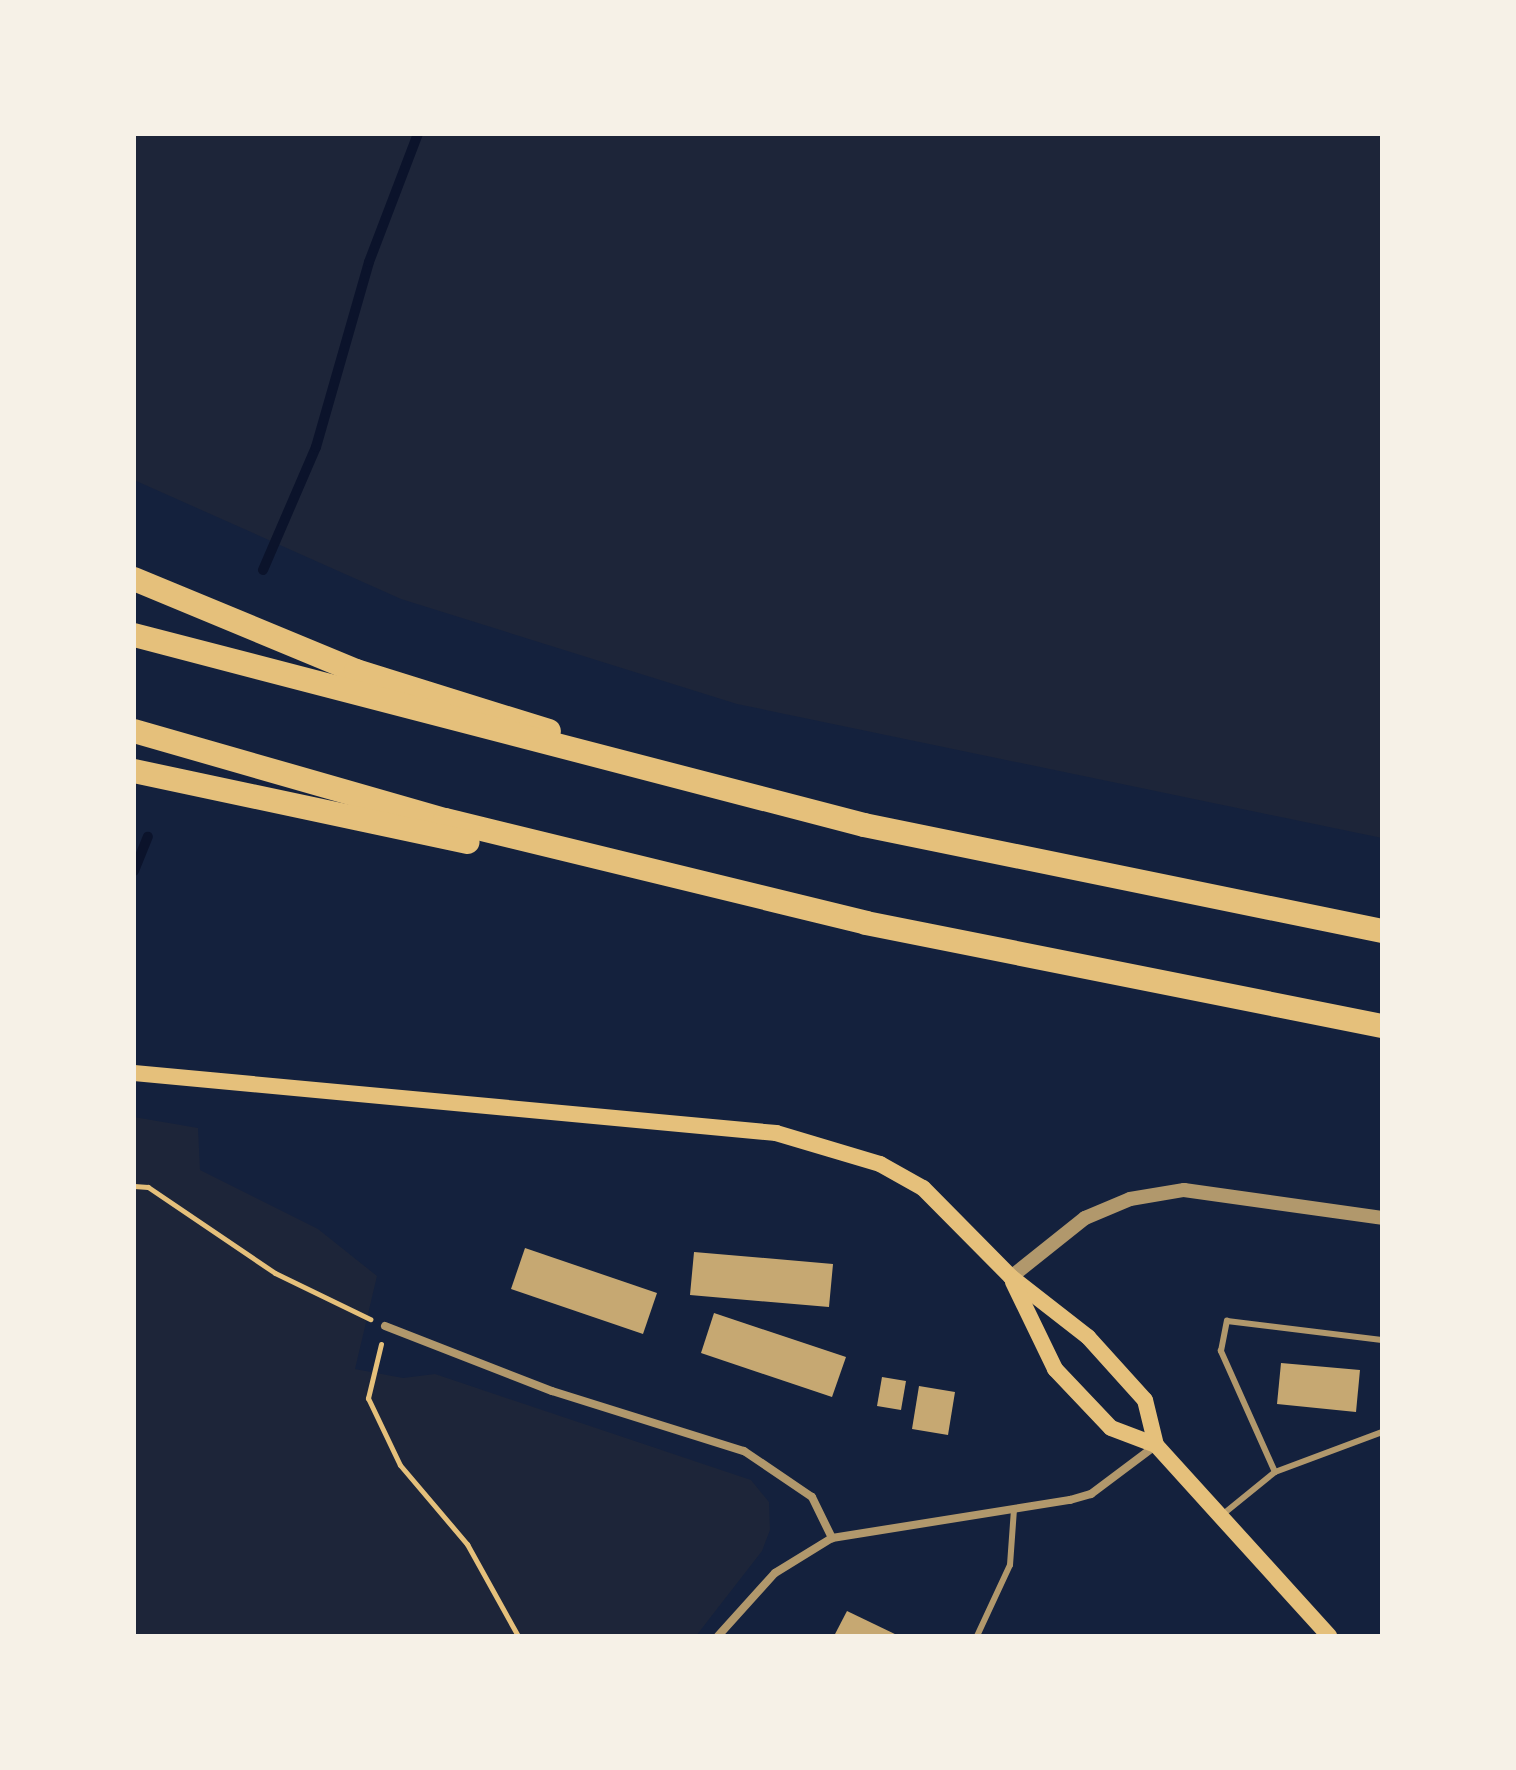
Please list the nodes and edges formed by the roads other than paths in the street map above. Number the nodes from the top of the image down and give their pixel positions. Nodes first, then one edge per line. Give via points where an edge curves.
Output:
1 (134, 579) edge
2 (134, 635) edge
3 (134, 731) edge
4 (134, 771) edge
5 (808, 811) junction
6 (798, 906) junction
7 (1382, 931) edge
8 (1382, 1026) edge
9 (134, 1073) edge
10 (1382, 1218) edge
11 (1011, 1277) junction
12 (385, 1326) road end
13 (1382, 1340) edge
14 (1382, 1432) edge
15 (1156, 1445) junction
16 (1275, 1472) junction
17 (1014, 1509) junction
18 (1219, 1518) junction
19 (832, 1538) junction
20 (718, 1636) edge
21 (977, 1636) edge
22 (1329, 1636) edge

1 - 5 highway via 356,671
2 - 5 highway
3 - 6 highway via 445,820
4 - 6 highway
5 - 7 highway
6 - 8 highway
9 - 11 main road via 776,1133 844,1150 923,1188
10 - 11 street via 1184,1190 1130,1199 1085,1218
11 - 15 main road via 1088,1337 1145,1400
11 - 15 main road via 1055,1369 1111,1428
12 - 19 street via 552,1391 744,1451 812,1497
13 - 16 lane via 1227,1321 1221,1351
14 - 16 lane
15 - 17 street via 1091,1494
15 - 18 main road
16 - 18 lane
17 - 19 street
17 - 21 lane via 1010,1565
18 - 22 main road
19 - 20 street via 775,1573

